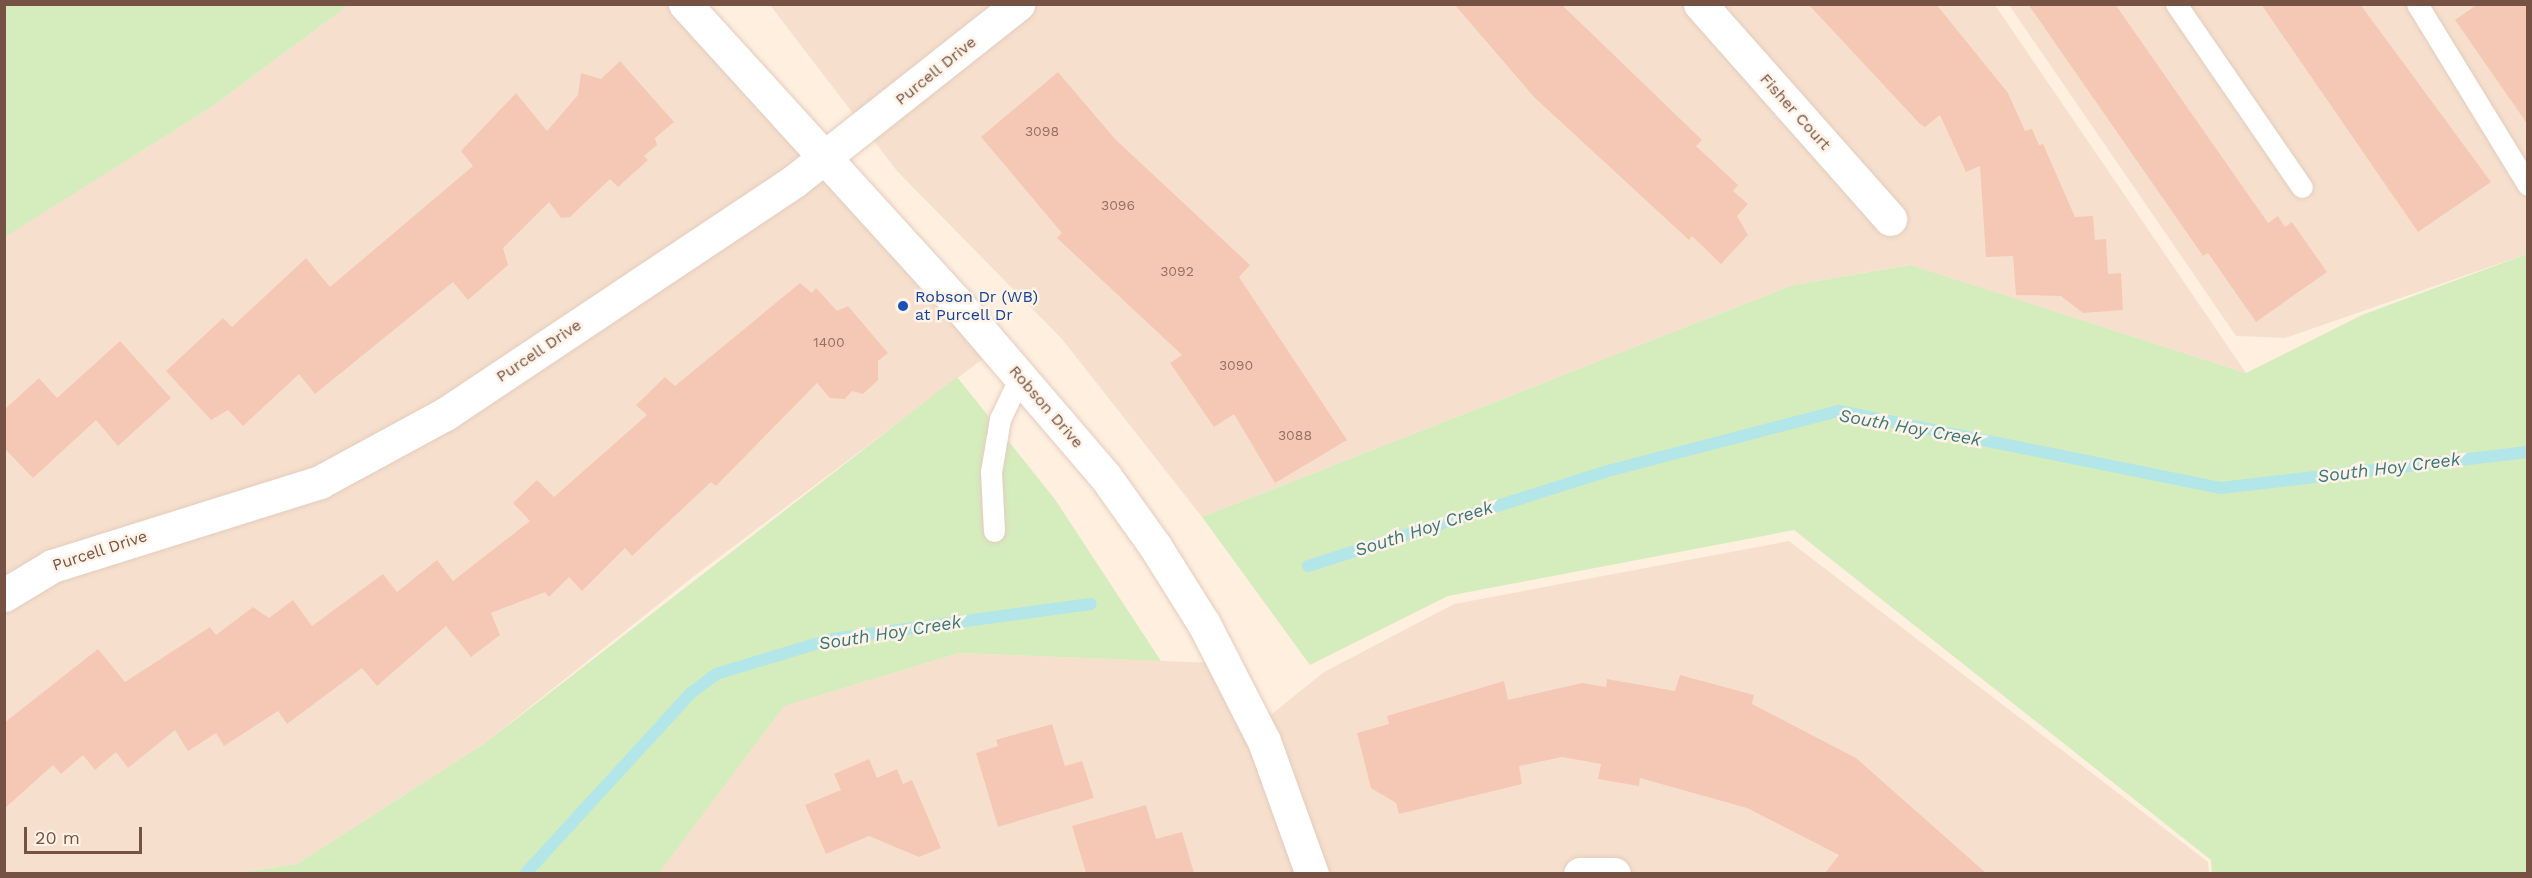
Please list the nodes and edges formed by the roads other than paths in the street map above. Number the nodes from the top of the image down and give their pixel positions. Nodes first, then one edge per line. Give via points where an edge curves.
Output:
1 (685, 4) edge
2 (1018, 4) edge
3 (1700, 4) edge
4 (2176, 4) edge
5 (2416, 4) edge
6 (825, 157) junction
7 (2528, 185) edge
8 (2302, 186) dead end
9 (1890, 219) dead end
10 (1020, 376) junction
11 (994, 531) dead end
12 (4, 595) edge
13 (1312, 873) edge
14 (1580, 873) edge
15 (1614, 873) edge

1 - 6 street, Robson Drive
2 - 6 street, Purcell Drive
3 - 9 street, Fisher Court
4 - 8 lane
5 - 7 lane
6 - 10 street, Robson Drive
6 - 12 street, Purcell Drive via 445,414 320,482 52,566
10 - 11 lane via 998,429 991,472
10 - 13 street, Robson Drive via 1105,476 1204,624 1264,741
14 - 15 street

